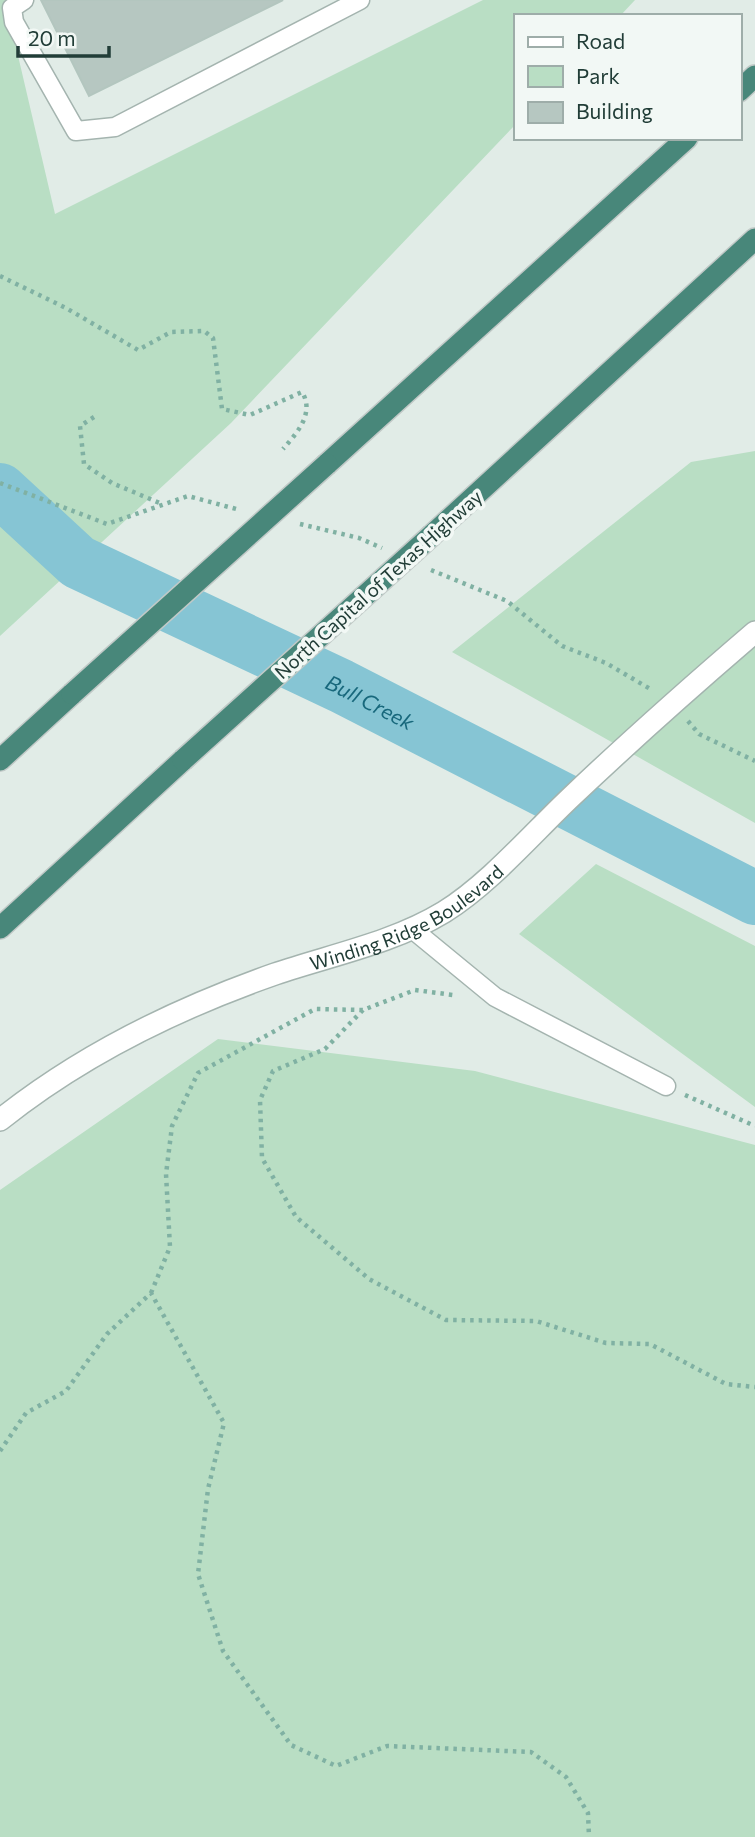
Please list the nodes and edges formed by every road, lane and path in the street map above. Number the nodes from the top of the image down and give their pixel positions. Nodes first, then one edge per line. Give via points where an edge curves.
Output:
1 (24, 0) edge
2 (360, 0) edge
3 (755, 76) edge
4 (741, 88) edge
5 (685, 140) edge
6 (755, 239) edge
7 (0, 276) edge
8 (93, 417) dead end
9 (283, 449) dead end
10 (164, 504) dead end
11 (755, 632) edge
12 (0, 760) edge
13 (0, 928) edge
14 (411, 928) junction
15 (506, 1002) junction
16 (363, 1010) junction
17 (666, 1086) joint
18 (0, 1120) edge
19 (755, 1126) edge
20 (151, 1293) junction
21 (755, 1387) edge
22 (0, 1451) edge
23 (590, 1837) edge

1 - 2 lane via 12,8 14,22 76,131 115,127
3 - 4 highway
5 - 12 highway, bridge
6 - 13 highway, North Capital of Texas Highway, bridge
7 - 9 path via 138,350 171,332 204,331 213,338 222,409 250,415 302,392 307,400 301,428
8 - 10 path via 80,426 84,464 112,484
11 - 14 street, Winding Ridge Boulevard via 644,727 496,869 445,911
14 - 15 lane
14 - 18 street, Winding Ridge Boulevard via 192,1007 106,1050
15 - 16 path via 415,990
15 - 17 lane
16 - 20 path via 315,1009 198,1073 172,1126 166,1174 170,1247
16 - 21 path via 325,1049 273,1071 260,1100 262,1158 296,1217 369,1279 446,1320 536,1321 606,1343 650,1344 726,1384
17 - 19 path
20 - 22 path via 107,1334 66,1391 26,1413
20 - 23 path via 224,1423 208,1489 198,1574 223,1651 291,1745 336,1766 387,1746 531,1752 566,1777 588,1813

